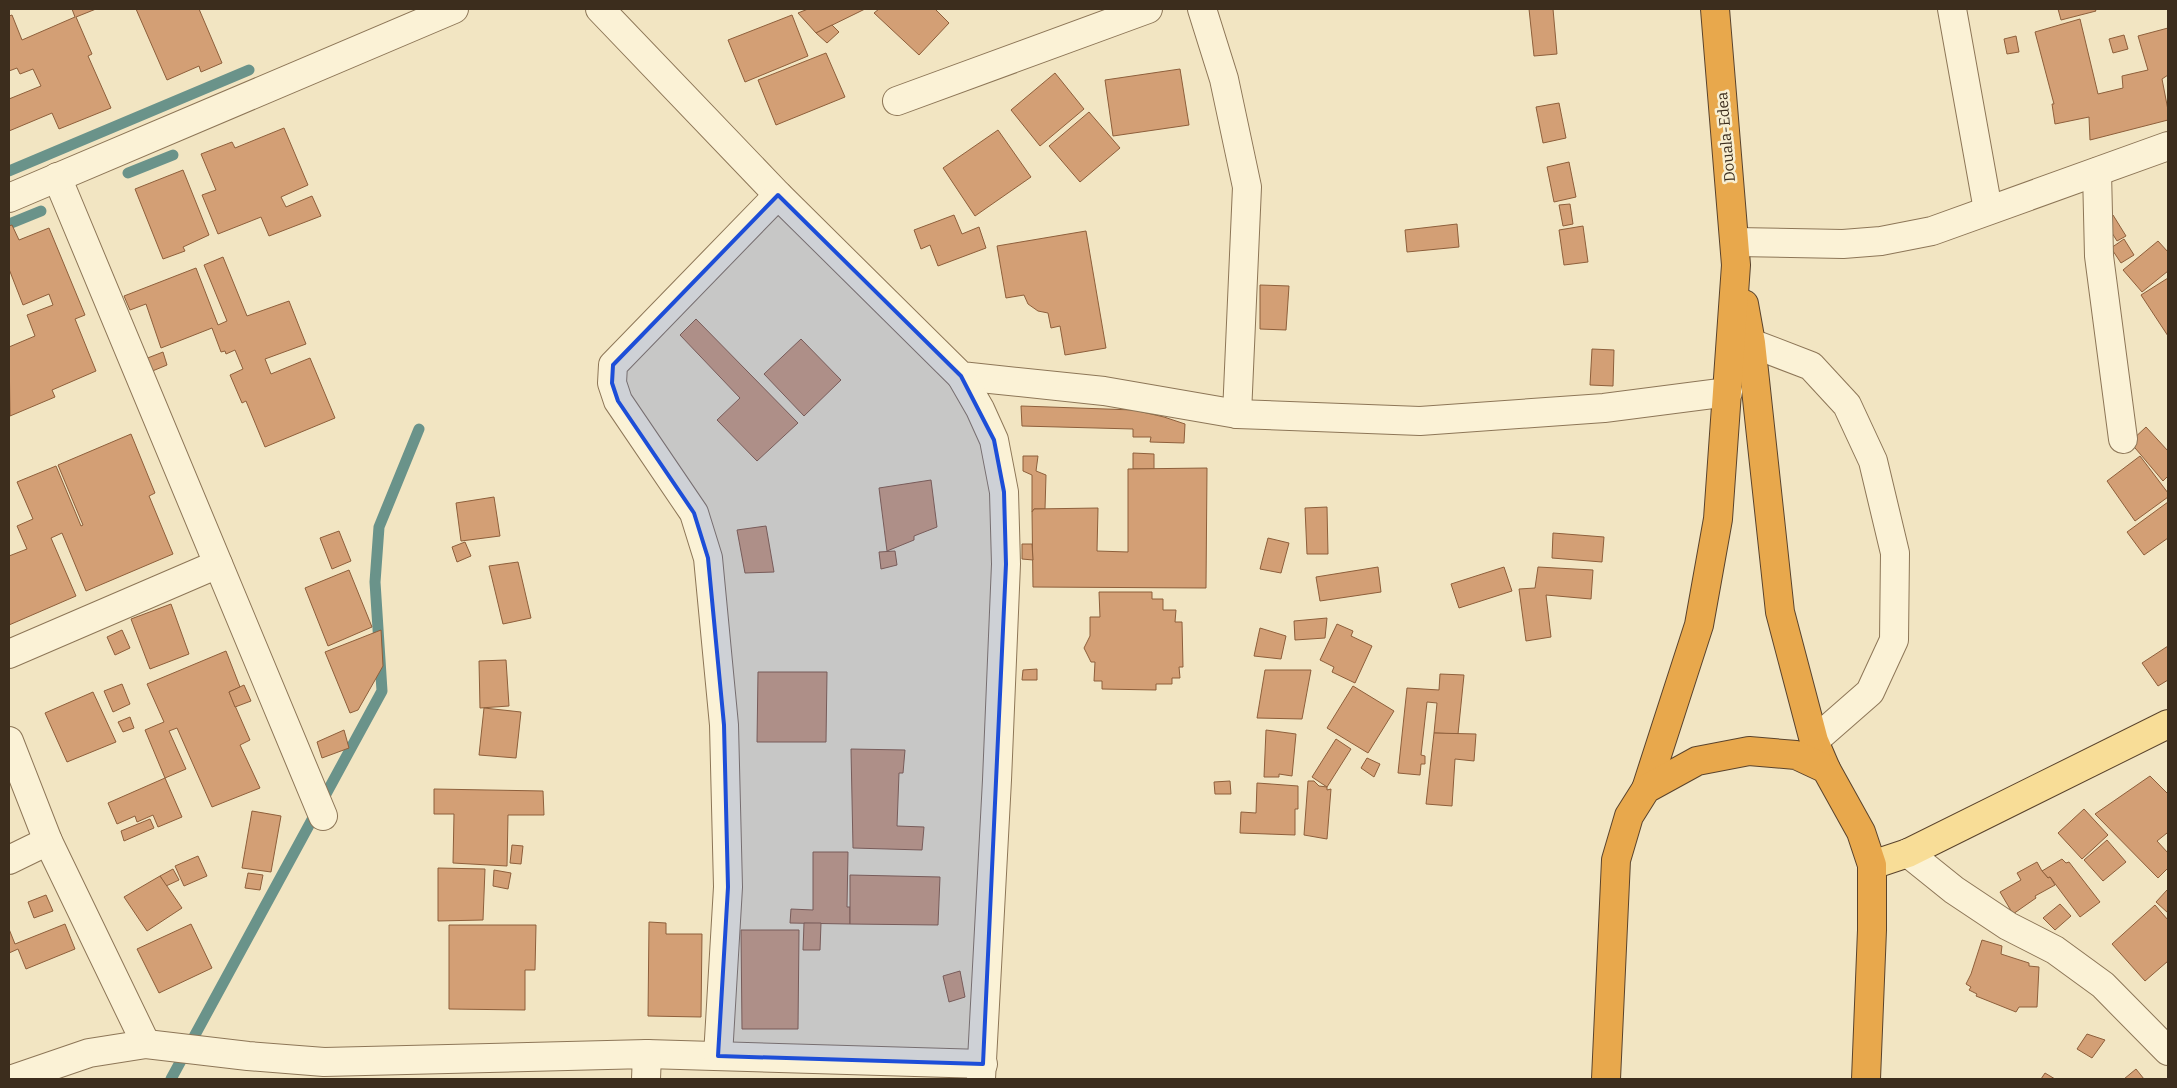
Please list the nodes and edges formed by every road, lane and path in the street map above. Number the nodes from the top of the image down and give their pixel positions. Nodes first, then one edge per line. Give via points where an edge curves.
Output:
1 (454, 9) edge
2 (600, 9) edge
3 (1148, 9) edge
4 (1202, 9) edge
5 (1715, 9) edge
6 (1952, 9) edge
7 (897, 101) dead end
8 (2168, 146) edge
9 (2097, 172) junction
10 (57, 177) junction
11 (778, 195) junction
12 (9, 198) edge
13 (1988, 210) junction
14 (1736, 254) junction
15 (1751, 343) junction
16 (961, 376) junction
17 (1728, 392) junction
18 (1237, 414) junction
19 (2124, 439) dead end
20 (218, 564) junction
21 (9, 654) edge
22 (2168, 724) edge
23 (9, 741) edge
24 (1814, 741) junction
25 (1826, 770) junction
26 (1646, 789) junction
27 (323, 816) dead end
28 (48, 841) junction
29 (1908, 853) junction
30 (9, 860) edge
31 (1872, 865) junction
32 (146, 1044) junction
33 (2168, 1050) edge
34 (718, 1056) junction
35 (646, 1067) edge
36 (323, 1070) edge
37 (982, 1071) edge
38 (13, 1079) edge
39 (1606, 1079) edge
40 (1866, 1079) edge

1 - 10 street
2 - 11 street
3 - 7 street
4 - 18 street via 1224,79 1247,187
5 - 14 highway, Douala-Edea
6 - 13 street
8 - 9 street
9 - 13 street
9 - 19 street via 2100,256
10 - 12 street
10 - 20 street
11 - 16 street
11 - 34 street via 613,365 612,383 618,401 694,513 708,558 724,725 728,887
13 - 14 street via 1932,231 1881,241
14 - 15 highway
14 - 17 highway
15 - 24 highway via 1780,612
15 - 24 street via 1811,366 1847,405 1874,462 1895,553 1894,640 1870,692
16 - 18 street via 1104,390
16 - 37 street via 994,440 1004,492 1006,564
17 - 18 street via 1604,408 1420,421
17 - 26 highway via 1718,519 1699,625
20 - 21 street
20 - 27 street
22 - 29 main road
23 - 28 street
24 - 25 highway
25 - 26 highway via 1796,755 1749,751 1697,761
25 - 31 highway via 1861,832
26 - 39 highway via 1629,816 1616,860
28 - 30 street
28 - 32 street
29 - 31 main road
29 - 33 street via 1961,895 2008,926 2055,950 2103,985
31 - 40 highway
32 - 36 street via 248,1056
32 - 38 street via 89,1053
34 - 35 street
34 - 37 street
35 - 36 street

